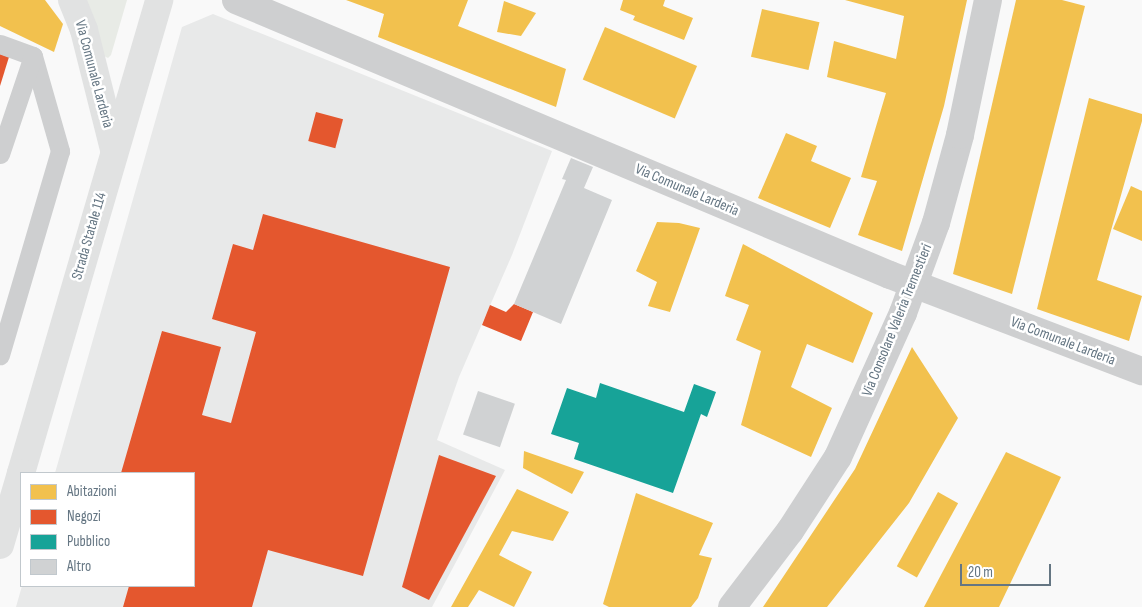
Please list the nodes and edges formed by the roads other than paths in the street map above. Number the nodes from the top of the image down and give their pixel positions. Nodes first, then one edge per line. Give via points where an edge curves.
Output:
1 (72, 0) edge
2 (159, 0) edge
3 (236, 0) edge
4 (988, 0) edge
5 (0, 44) edge
6 (33, 56) junction
7 (114, 149) junction
8 (0, 154) edge
9 (914, 284) junction
10 (0, 355) edge
11 (1142, 371) edge
12 (21, 472) edge
13 (20, 476) edge
14 (0, 545) edge
15 (732, 607) edge

1 - 7 main road, Via Comunale Larderia via 84,30
2 - 7 main road, Strada Statale 114
3 - 9 street, Via Comunale Larderia
4 - 9 street, Via Consolare Valeria Tremestieri via 960,135 936,223
5 - 6 lane
6 - 8 lane
6 - 10 lane via 60,151
7 - 12 main road, Strada Statale 114
9 - 11 street, Via Comunale Larderia
9 - 15 street, Via Consolare Valeria Tremestieri via 838,457 790,531
13 - 14 main road, Strada Statale 114

